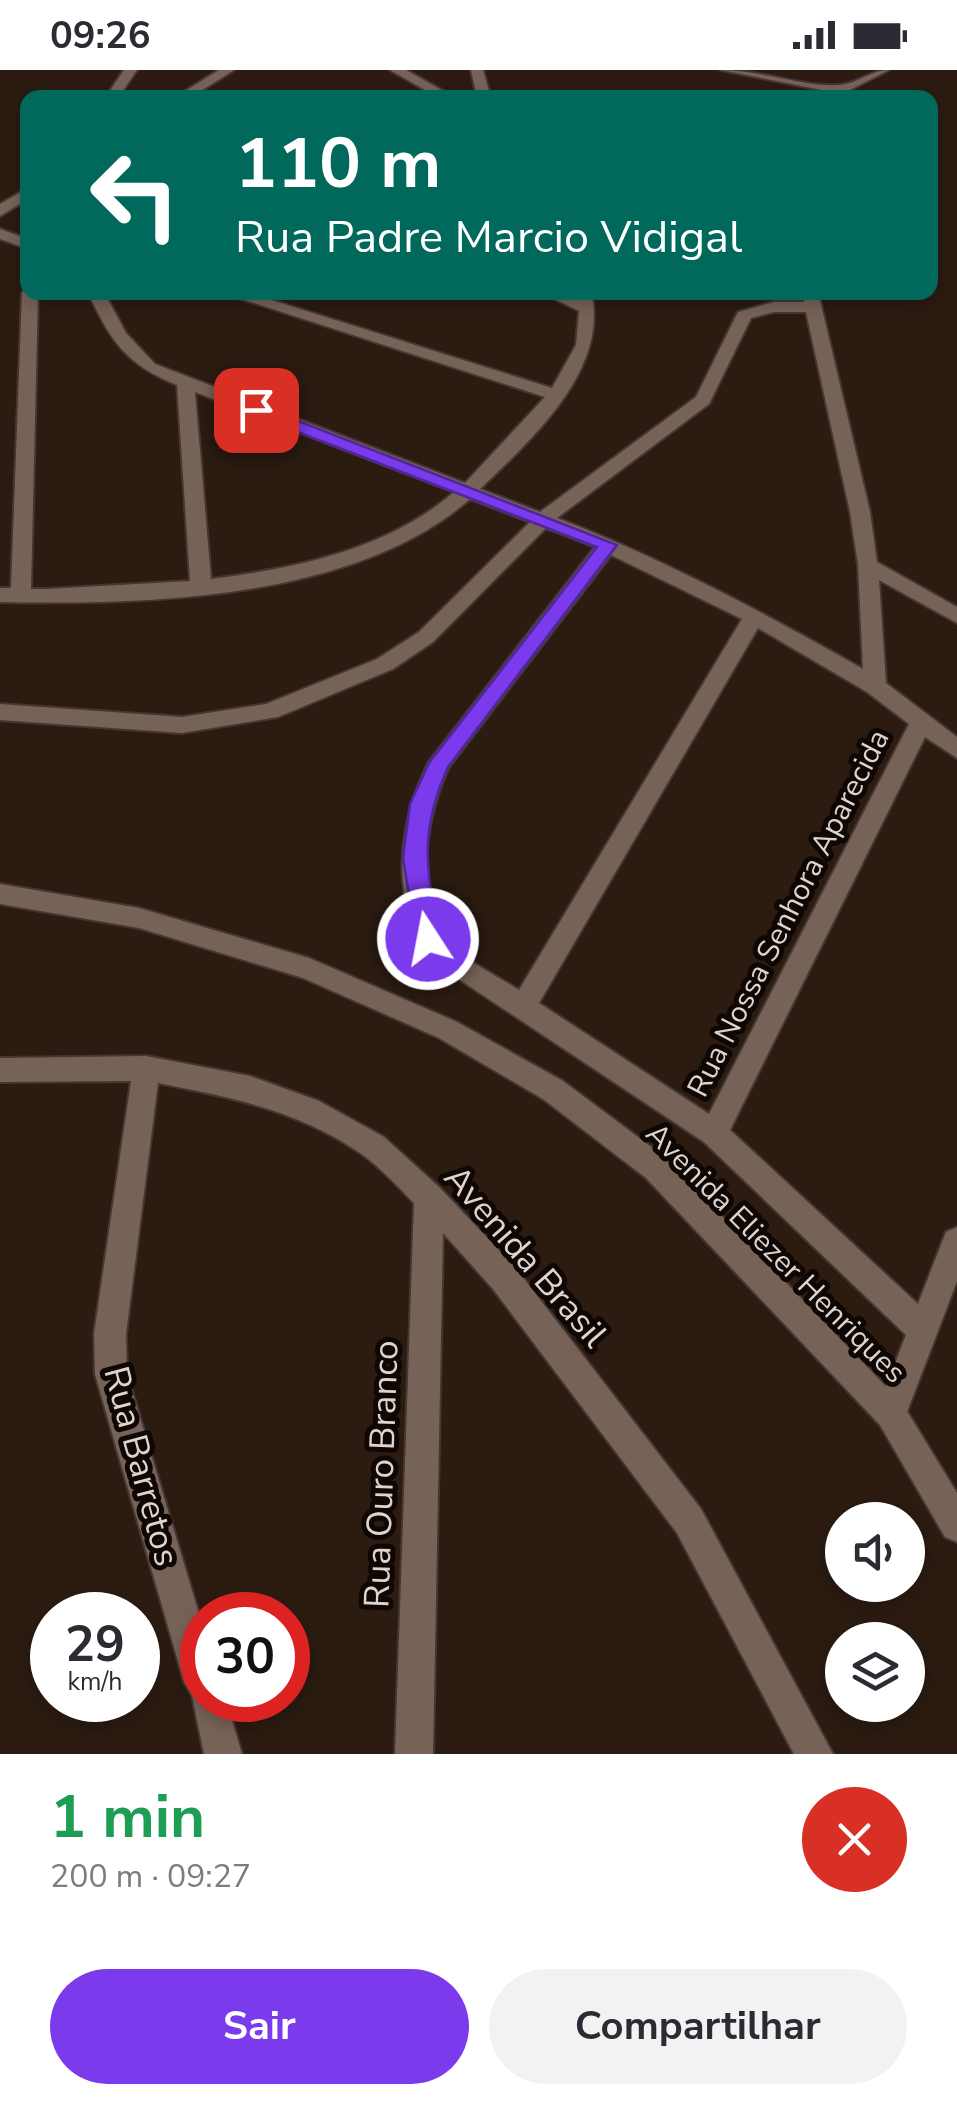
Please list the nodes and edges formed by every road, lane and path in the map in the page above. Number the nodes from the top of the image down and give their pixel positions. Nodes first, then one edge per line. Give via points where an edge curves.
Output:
1 (228, 70) edge
2 (396, 70) edge
3 (726, 70) edge
4 (883, 70) edge
5 (194, 90) edge
6 (435, 90) edge
7 (819, 90) edge
8 (846, 90) edge
9 (20, 192) edge
10 (0, 211) edge
11 (29, 300) edge
12 (100, 300) edge
13 (254, 300) edge
14 (585, 300) edge
15 (812, 300) edge
16 (186, 384) junction
17 (558, 395) junction
18 (469, 490) junction
19 (546, 518) junction
20 (608, 545) junction
21 (868, 565) junction
22 (201, 587) junction
23 (11, 595) edge
24 (754, 616) junction
25 (957, 616) edge
26 (875, 686) junction
27 (0, 712) edge
28 (921, 722) junction
29 (957, 749) edge
30 (0, 894) edge
31 (524, 1005) junction
32 (146, 1068) junction
33 (0, 1070) edge
34 (714, 1133) junction
35 (428, 1197) junction
36 (957, 1242) edge
37 (924, 1330) junction
38 (890, 1414) junction
39 (957, 1526) edge
40 (180, 1608) edge
41 (215, 1722) edge
42 (224, 1754) edge
43 (414, 1754) edge
44 (814, 1754) edge

1 - 5 street
2 - 6 street
3 - 7 street
4 - 8 street
9 - 10 street
11 - 23 street
12 - 16 street via 137,359
13 - 17 street
14 - 17 street via 586,344
15 - 19 street via 744,315 703,400
15 - 21 street
16 - 18 street
16 - 22 street
17 - 18 street
18 - 19 street
18 - 22 street via 386,544 331,563
19 - 20 street
19 - 27 street via 406,653 270,711 182,725
20 - 24 street
20 - 31 street via 439,763 421,804 414,858 428,939
21 - 25 street
21 - 26 street
22 - 23 street
24 - 26 street
24 - 31 street
26 - 28 street
28 - 29 street
28 - 34 street, Rua Nossa Senhora Aparecida
30 - 38 street, Avenida Eliezer Henriques via 139,918 309,969 448,1030 553,1090 656,1168
31 - 34 street
32 - 33 street, Avenida Brasil
32 - 35 street, Avenida Brasil via 250,1089 310,1110 374,1146
32 - 40 street, Rua Barretos via 110,1334 111,1374
34 - 37 street
35 - 43 street, Rua Ouro Branco
35 - 44 street, Avenida Brasil via 504,1278 690,1521
36 - 37 street
37 - 38 street
38 - 39 street, Avenida Eliezer Henriques
41 - 42 street

